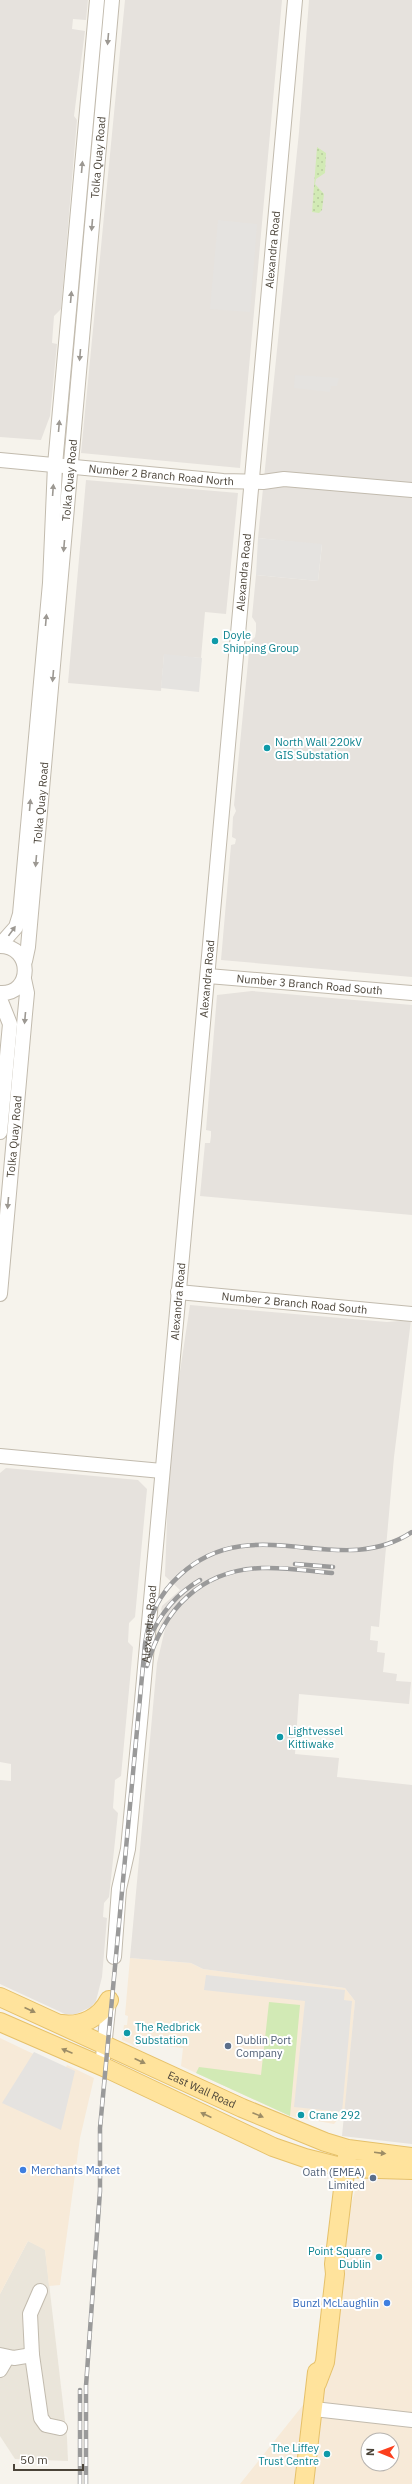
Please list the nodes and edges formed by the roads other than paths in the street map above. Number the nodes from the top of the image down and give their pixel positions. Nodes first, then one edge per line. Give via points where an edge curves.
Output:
1 (97, 0) edge
2 (112, 0) edge
3 (295, 0) edge
4 (0, 460) edge
5 (55, 465) junction
6 (71, 466) junction
7 (252, 481) junction
8 (412, 490) edge
9 (0, 946) edge
10 (24, 961) junction
11 (208, 976) junction
12 (24, 979) junction
13 (0, 993) edge
14 (412, 993) edge
15 (0, 999) edge
16 (0, 1132) edge
17 (3, 1230) edge
18 (178, 1292) junction
19 (0, 1294) edge
20 (412, 1314) edge
21 (0, 1456) edge
22 (162, 1471) junction
23 (114, 1957) dead end
24 (0, 1996) edge
25 (109, 2000) joint
26 (0, 2022) edge
27 (61, 2024) junction
28 (104, 2044) junction
29 (102, 2067) junction
30 (348, 2149) junction
31 (412, 2157) edge
32 (345, 2168) junction
33 (412, 2170) edge
34 (40, 2291) dead end
35 (32, 2355) junction
36 (2, 2361) edge
37 (314, 2409) junction
38 (412, 2420) edge
39 (60, 2428) dead end
40 (304, 2484) edge

5 -> 1 street, Tolka Quay Road
2 -> 6 street, Tolka Quay Road
3 - 7 street, Alexandra Road
4 - 5 street, Number 2 Branch Road North
5 - 6 street, Number 2 Branch Road North
9 -> 5 street, Tolka Quay Road via 16,927 20,914 50,583
6 - 7 street, Number 2 Branch Road North via 223,481
6 -> 10 street, Tolka Quay Road via 29,941
7 - 8 street, Number 2 Branch Road North via 284,479
7 - 11 street, Alexandra Road
9 - 10 street via 12,948
10 - 12 street, Tolka Quay Road
11 - 14 street, Number 3 Branch Road South
11 - 18 street, Alexandra Road
12 - 13 street via 15,989
12 -> 17 street, Tolka Quay Road via 26,1000
15 - 16 street, Tolka Quay Road via 10,1024
17 - 19 street, Tolka Quay Road
18 - 20 street, Number 2 Branch Road South
18 - 22 street, Alexandra Road
21 - 22 street
22 - 23 street, Alexandra Road via 128,1841 119,1889
24 -> 27 main road, East Wall Road
25 - 27 main road via 102,2010 87,2021
25 - 28 street
29 -> 26 main road, East Wall Road
27 - 28 main road, East Wall Road
28 - 29 street
28 -> 30 main road, East Wall Road via 242,2108
32 -> 29 main road, East Wall Road via 273,2147
30 -> 31 main road, East Wall Road
30 - 32 main road
32 - 33 main road, East Wall Road
32 - 37 main road via 325,2362 317,2382
34 - 35 street via 30,2314
35 - 36 street
35 - 39 street via 41,2418 46,2425
37 - 38 street
37 - 40 main road

